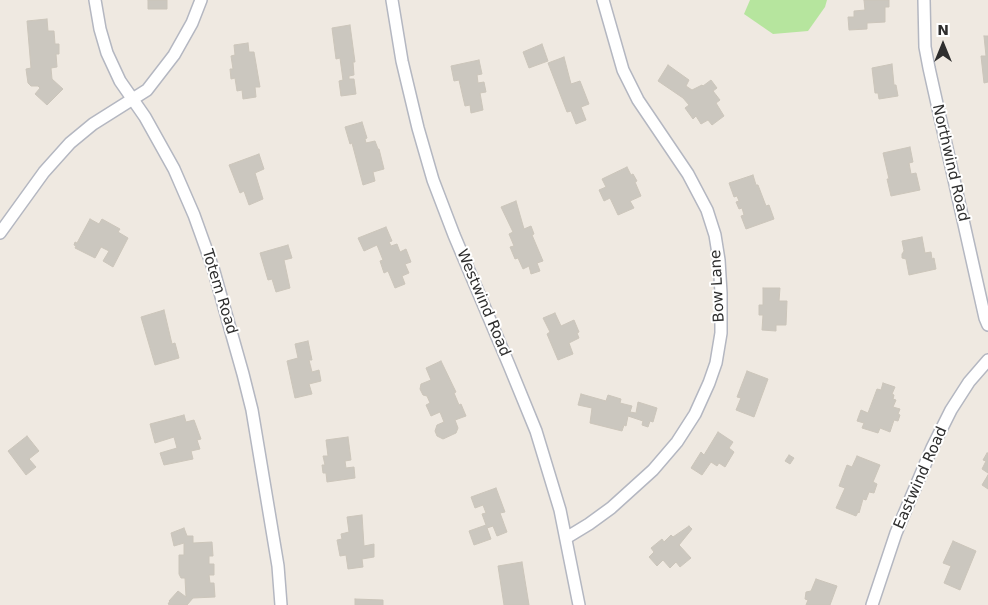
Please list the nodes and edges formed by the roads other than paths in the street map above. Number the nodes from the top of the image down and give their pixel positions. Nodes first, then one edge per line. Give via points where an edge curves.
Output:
1 (95, 0) edge
2 (201, 0) edge
3 (392, 0) edge
4 (603, 0) edge
5 (924, 0) edge
6 (133, 99) junction
7 (0, 233) edge
8 (988, 325) edge
9 (988, 360) edge
10 (566, 538) junction
11 (281, 605) edge
12 (579, 605) edge
13 (872, 605) edge

1 - 6 street, Totem Road via 107,53
2 - 6 street via 174,55 147,90
3 - 10 street, Westwind Road via 402,60 433,180 536,431
4 - 10 street, Bow Lane via 623,70 638,100 688,174 707,210 719,260 720,333 709,384 677,442 653,470 611,508
5 - 8 street, Northwind Road via 929,68
6 - 7 street via 70,143 44,172
6 - 11 street, Totem Road via 174,169 194,215 244,374 276,557
9 - 13 street, Eastwind Road via 951,410 932,448 896,533
10 - 12 street, Westwind Road

